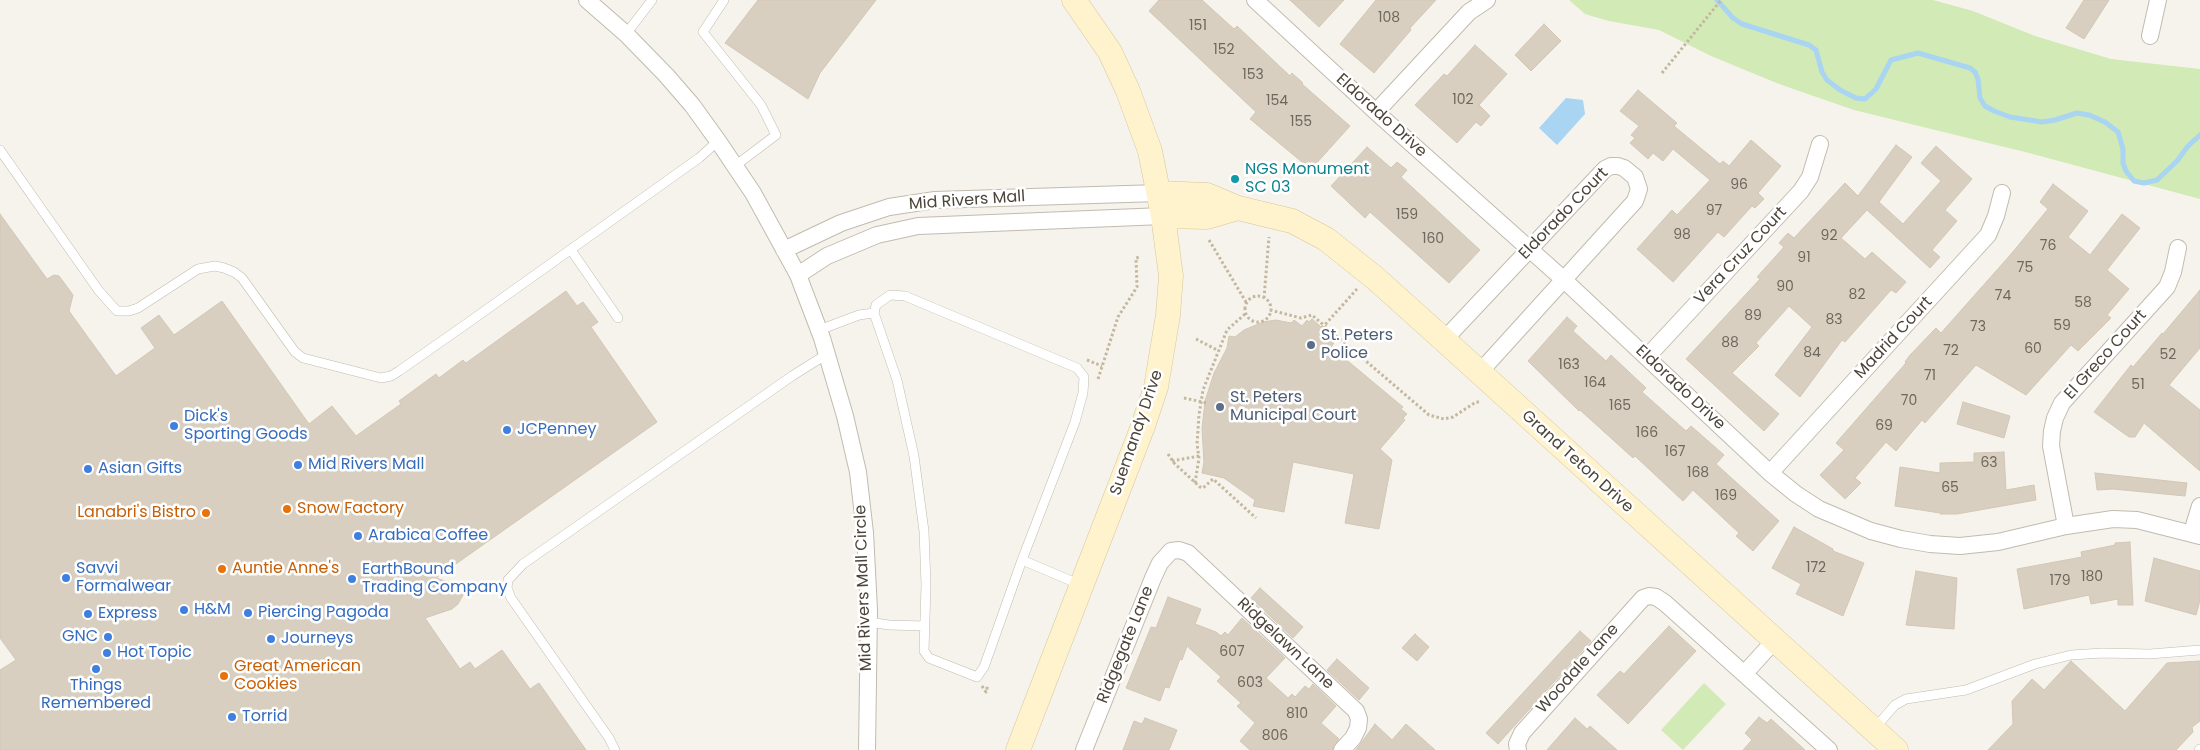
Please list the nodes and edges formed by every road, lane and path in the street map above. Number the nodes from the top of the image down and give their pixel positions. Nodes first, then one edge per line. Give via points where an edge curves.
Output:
1 (587, 0) edge
2 (652, 0) edge
3 (724, 0) edge
4 (1074, 0) edge
5 (1255, 0) edge
6 (1487, 0) edge
7 (1721, 0) edge
8 (2158, 0) edge
9 (626, 34) junction
10 (2150, 36) dead end
11 (1662, 73) dead end
12 (1376, 112) junction
13 (718, 141) junction
14 (1820, 144) dead end
15 (0, 150) edge
16 (735, 166) junction
17 (1159, 193) junction
18 (2002, 193) dead end
19 (1238, 208) junction
20 (1163, 216) junction
21 (1268, 237) dead end
22 (1209, 240) dead end
23 (2178, 248) dead end
24 (1529, 249) junction
25 (571, 250) junction
26 (784, 250) junction
27 (798, 275) junction
28 (1564, 279) junction
29 (1357, 290) dead end
30 (1264, 298) junction
31 (1246, 302) junction
32 (1270, 310) junction
33 (874, 313) junction
34 (1245, 314) junction
35 (618, 318) dead end
36 (1324, 327) junction
37 (819, 330) junction
38 (1196, 339) dead end
39 (1444, 340) junction
40 (1220, 351) junction
41 (827, 354) junction
42 (1647, 357) junction
43 (1479, 373) junction
44 (1184, 398) dead end
45 (1201, 402) junction
46 (1482, 402) dead end
47 (1207, 403) dead end
48 (1168, 454) dead end
49 (1199, 456) junction
50 (1172, 461) junction
51 (1770, 473) junction
52 (1195, 483) junction
53 (2200, 506) edge
54 (1256, 518) dead end
55 (2066, 526) junction
56 (2196, 534) edge
57 (1179, 550) joint
58 (1022, 560) junction
59 (1081, 586) junction
60 (868, 622) junction
61 (925, 626) junction
62 (1775, 640) junction
63 (2200, 650) edge
64 (1745, 673) junction
65 (1873, 729) junction
66 (1023, 749) edge
67 (615, 750) edge
68 (868, 750) edge
69 (1084, 750) edge
70 (1342, 750) edge
71 (1518, 750) edge
72 (1829, 750) edge
73 (1896, 750) edge

1 - 9 street, Mid Rivers Mall Circle
2 - 9 lane
3 - 16 lane via 703,32 761,105 776,135
4 - 17 street, Suemandy Drive via 1104,41 1128,90 1150,151
5 - 12 street, Eldorado Drive
6 - 12 street via 1469,12
7 - 11 path
8 - 10 street
9 - 13 street, Mid Rivers Mall Circle via 679,90
12 - 24 street, Eldorado Drive
13 - 16 street, Mid Rivers Mall Circle
13 - 25 lane
14 - 42 street, Vera Cruz Court via 1810,177 1801,191
15 - 25 lane via 99,291 117,311 138,308 198,269 224,268 242,278 295,352 303,358 381,378 399,371
16 - 26 street, Mid Rivers Mall Circle
17 - 19 street, Grand Teton Drive via 1208,195
17 - 20 street, Suemandy Drive
17 - 26 street, Mid Rivers Mall via 935,200 889,207 841,223
18 - 51 street, Madrid Court via 1988,235
19 - 20 street, Grand Teton Drive via 1207,217
19 - 39 street, Grand Teton Drive via 1292,221 1326,239
20 - 27 street, Mid Rivers Mall via 918,226 877,235 828,256
20 - 59 street, Suemandy Drive via 1171,276 1157,380 1144,426
21 - 30 path
22 - 31 path
23 - 55 street, El Greco Court via 2167,287 2062,403 2055,418 2051,446
24 - 28 street, Eldorado Drive
24 - 28 street, Eldorado Court via 1605,169 1618,166 1630,172 1639,189 1635,201
24 - 39 street, Eldorado Court
25 - 35 lane
26 - 27 street, Mid Rivers Mall Circle
27 - 37 street, Mid Rivers Mall Circle
28 - 42 street, Eldorado Drive
28 - 43 street, Eldorado Court
29 - 36 path
30 - 31 path via 1253,297
30 - 32 path via 1270,304
31 - 34 path
32 - 34 path via 1267,319 1258,322
32 - 36 path via 1301,318 1312,315
33 - 37 lane via 859,315
33 - 58 lane via 876,305 890,296 905,296 1076,368 1084,377 1075,422
33 - 61 lane via 897,380 914,456 924,531
34 - 40 path via 1227,330
36 - 46 path via 1429,416 1454,417 1476,402
37 - 41 street, Mid Rivers Mall Circle
38 - 40 path
39 - 43 street, Grand Teton Drive
40 - 45 path via 1208,375
41 - 60 street, Mid Rivers Mall Circle via 858,472 865,533
41 - 67 lane via 532,558 508,580 511,598
42 - 51 street, Eldorado Drive
43 - 62 street, Grand Teton Drive
44 - 45 path
45 - 47 path
45 - 49 path
48 - 50 path
49 - 50 path
49 - 52 path
50 - 52 path
51 - 55 street, Eldorado Drive via 1819,509 1871,531 1902,539 1960,546 1998,542
52 - 54 path via 1203,488 1213,479
53 - 56 street
55 - 56 street, Eldorado Drive via 2113,519 2138,520
57 - 69 street, Ridgegate Lane via 1171,551 1153,578
57 - 70 street, Ridgelawn Lane via 1188,553 1356,711 1358,728
58 - 59 lane
58 - 61 lane via 984,667 977,678 929,658 924,651
59 - 66 street, Suemandy Drive
60 - 61 lane
60 - 68 street, Mid Rivers Mall Circle
62 - 64 street
62 - 65 street, Grand Teton Drive
63 - 65 lane via 2071,655 2035,664 1966,690 1906,699 1895,705
64 - 71 street, Woodale Lane via 1665,602 1656,597 1642,598 1522,732
64 - 72 street
65 - 73 street, Grand Teton Drive

